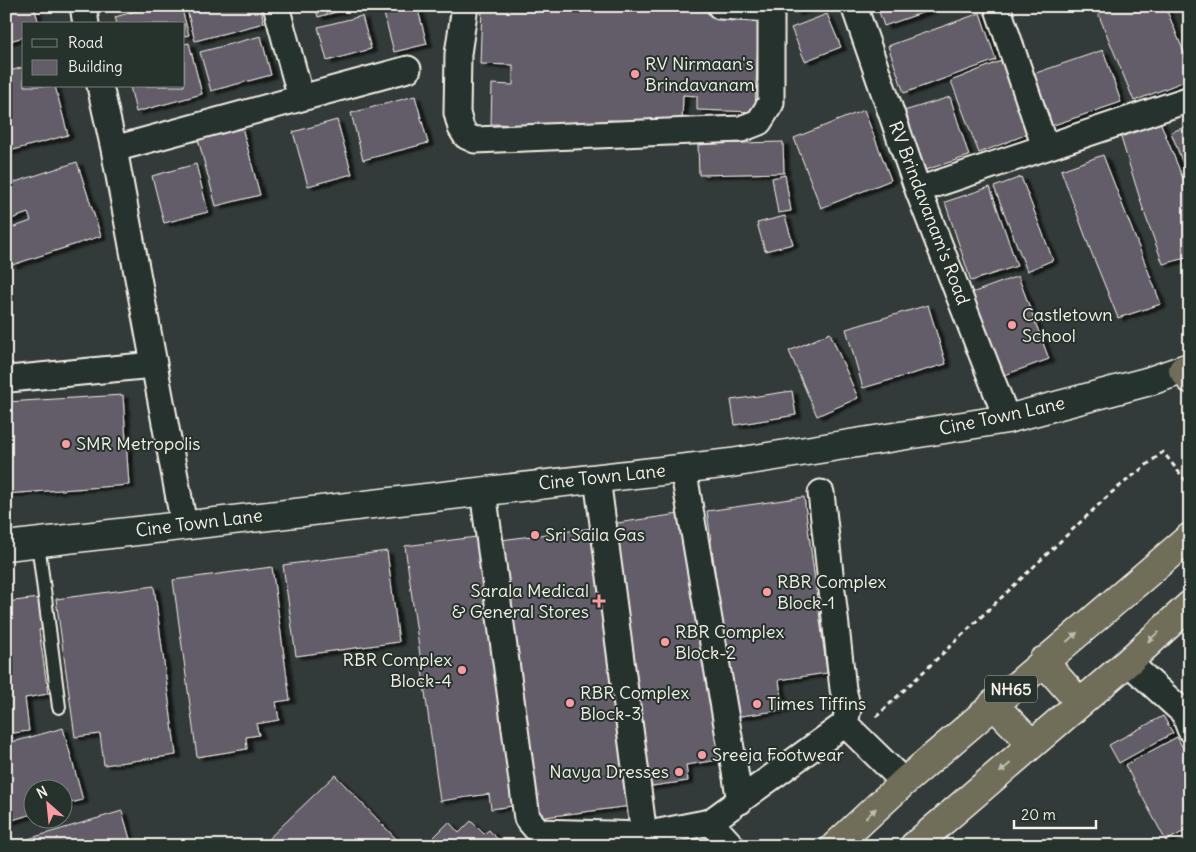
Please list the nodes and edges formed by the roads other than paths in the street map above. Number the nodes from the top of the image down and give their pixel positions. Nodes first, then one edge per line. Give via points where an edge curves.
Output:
1 (82, 6) edge
2 (276, 6) edge
3 (465, 6) edge
4 (720, 6) edge
5 (854, 6) edge
6 (997, 6) edge
7 (771, 8) edge
8 (86, 22) edge
9 (408, 70) dead end
10 (100, 88) edge
11 (301, 98) junction
12 (1190, 98) edge
13 (1045, 147) junction
14 (114, 149) junction
15 (918, 190) junction
16 (153, 365) junction
17 (1187, 372) edge
18 (6, 376) edge
19 (1008, 419) junction
20 (683, 468) junction
21 (597, 478) junction
22 (483, 491) junction
23 (821, 493) dead end
24 (184, 525) junction
25 (1190, 536) edge
26 (38, 542) junction
27 (6, 546) edge
28 (1190, 605) edge
29 (1043, 661) junction
30 (1128, 662) junction
31 (1080, 703) junction
32 (993, 704) junction
33 (59, 707) dead end
34 (1190, 729) edge
35 (851, 730) junction
36 (1032, 744) junction
37 (904, 782) junction
38 (740, 800) junction
39 (710, 822) junction
40 (644, 835) junction
41 (920, 844) edge
42 (732, 846) edge
43 (835, 846) edge

1 - 8 street
2 - 11 street
3 - 7 street via 458,54 457,113 466,136 475,140 741,129 759,122 771,103
4 - 7 street
5 - 15 street, RV Brindavanam's Road
6 - 13 street
9 - 11 street
10 - 14 street
11 - 14 street
12 - 13 street
13 - 15 street
14 - 16 street
15 - 19 street, RV Brindavanam's Road
16 - 18 street via 9,379
16 - 24 street
17 - 19 street, Cine Town Lane
19 - 20 street, Cine Town Lane
20 - 21 street, Cine Town Lane
20 - 38 street
21 - 22 street, Cine Town Lane
21 - 40 street
22 - 24 street, Cine Town Lane
22 - 40 street via 527,818 539,832
23 - 35 street via 843,689
24 - 26 street, Cine Town Lane
29 -> 25 highway, NH65
26 - 27 street, Cine Town Lane
26 - 33 lane
28 -> 30 highway
29 - 31 highway
29 - 32 highway, NH65
30 - 31 highway
30 - 34 street via 1184,713
31 - 36 highway
32 - 36 highway
32 - 37 highway, NH65
35 - 37 street
35 - 38 street
36 -> 41 highway
43 -> 37 highway, NH65
38 - 39 street
39 - 40 street
39 - 42 street

